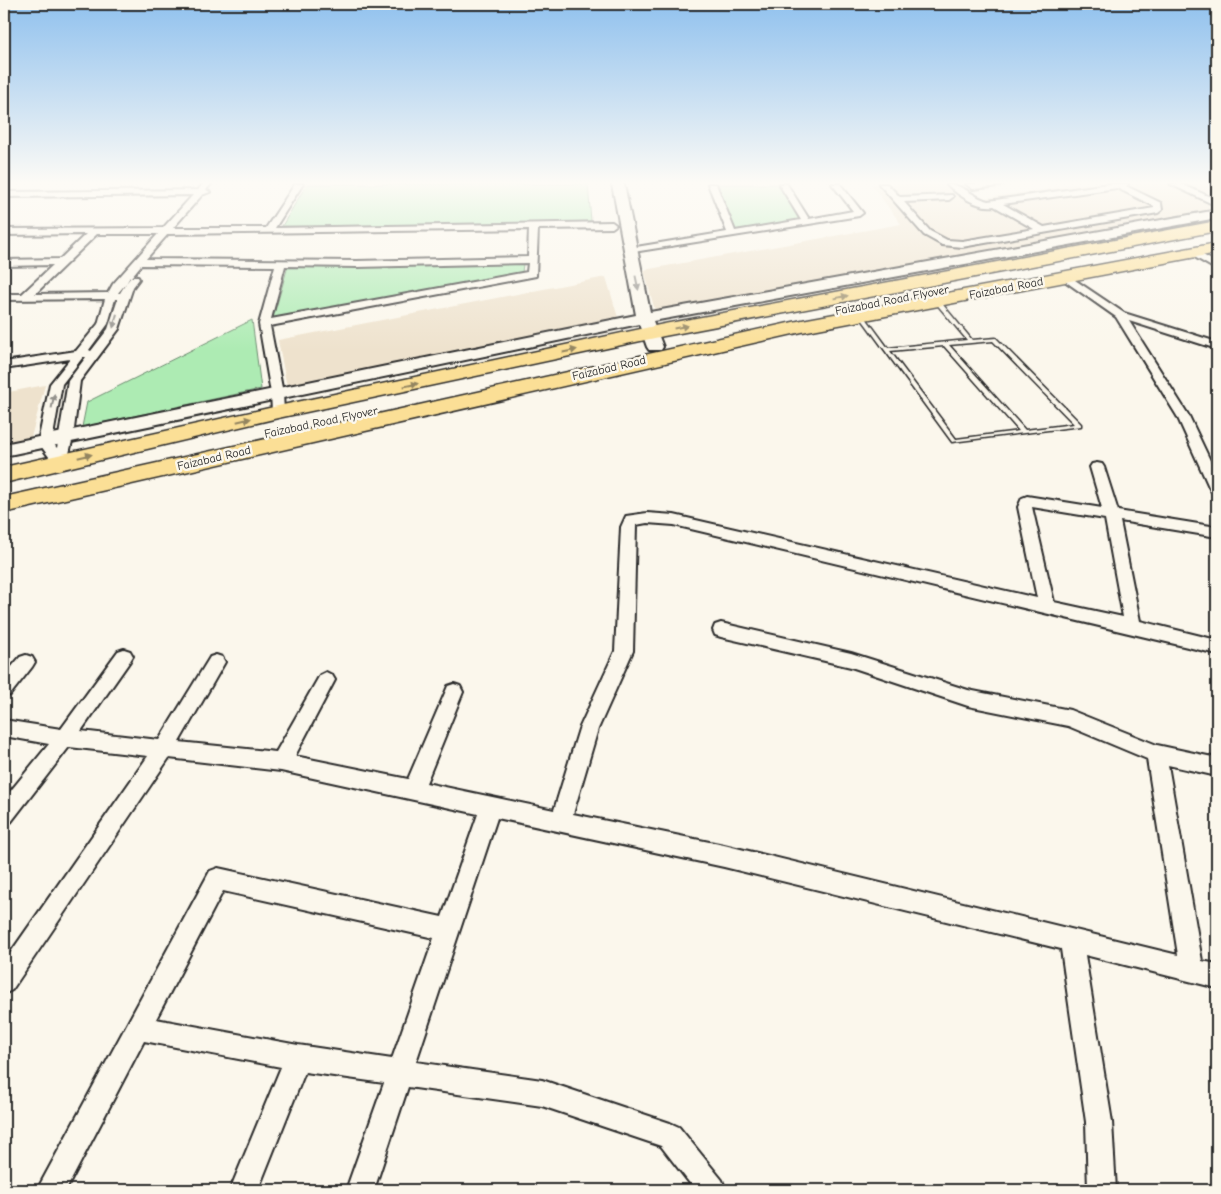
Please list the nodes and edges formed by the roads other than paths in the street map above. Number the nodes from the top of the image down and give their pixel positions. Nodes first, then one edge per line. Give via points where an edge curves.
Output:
1 (86, 240) edge
2 (162, 240) edge
3 (534, 240) edge
4 (614, 240) edge
5 (627, 240) edge
6 (698, 240) edge
7 (941, 240) edge
8 (986, 240) edge
9 (1033, 240) edge
10 (1077, 240) edge
11 (1144, 240) edge
12 (1203, 240) edge
13 (615, 243) dead end
14 (1043, 246) junction
15 (1217, 248) edge
16 (630, 251) junction
17 (1194, 253) junction
18 (533, 260) junction
19 (62, 262) junction
20 (143, 262) junction
21 (4, 263) edge
22 (281, 263) junction
23 (934, 266) junction
24 (1217, 267) edge
25 (947, 277) junction
26 (1066, 277) junction
27 (112, 296) junction
28 (124, 296) junction
29 (4, 297) edge
30 (25, 297) junction
31 (938, 301) junction
32 (860, 315) junction
33 (1120, 315) junction
34 (264, 324) junction
35 (640, 331) junction
36 (971, 342) junction
37 (945, 344) junction
38 (1217, 346) edge
39 (886, 350) junction
40 (97, 352) junction
41 (82, 353) junction
42 (4, 365) edge
43 (278, 402) junction
44 (1023, 432) junction
45 (66, 437) junction
46 (45, 442) junction
47 (4, 450) edge
48 (60, 462) junction
49 (1097, 468) dead end
50 (4, 475) edge
51 (1217, 489) edge
52 (4, 491) edge
53 (4, 505) edge
54 (1112, 516) junction
55 (1217, 532) edge
56 (1047, 607) junction
57 (1133, 626) junction
58 (721, 630) dead end
59 (1217, 646) edge
60 (124, 656) dead end
61 (26, 662) dead end
62 (216, 662) dead end
63 (326, 680) dead end
64 (4, 689) edge
65 (454, 692) dead end
66 (4, 728) edge
67 (65, 738) junction
68 (164, 748) junction
69 (1156, 754) junction
70 (281, 762) junction
71 (1217, 767) edge
72 (413, 790) junction
73 (490, 808) junction
74 (4, 815) edge
75 (561, 821) junction
76 (448, 930) junction
77 (1071, 941) junction
78 (1192, 968) junction
79 (1217, 976) edge
80 (4, 982) edge
81 (139, 1028) junction
82 (298, 1058) junction
83 (402, 1072) junction
84 (51, 1190) edge
85 (244, 1190) edge
86 (360, 1190) edge
87 (712, 1190) edge
88 (1102, 1190) edge

1 - 19 street
2 - 20 street
3 - 18 street
4 - 13 street
5 - 16 street
6 - 16 street
7 - 8 street via 962,244
9 - 14 street
10 - 14 street
11 - 25 highway
12 - 35 highway, Faizabad Road Flyover via 700,338
14 - 23 street
15 - 17 highway, Faizabad Road
16 -> 35 street
17 - 24 street
17 - 26 highway, Faizabad Road
18 - 22 street
18 - 34 street via 532,274
19 - 21 street
19 - 30 street
20 - 22 street
20 - 27 street via 117,286
20 - 28 street
22 - 34 street
23 - 25 highway
23 - 35 street
35 -> 25 highway
26 - 31 highway, Faizabad Road
26 - 33 street
27 - 28 street
27 - 30 street
27 - 41 street via 103,324
28 -> 40 street via 113,330
29 - 30 street
31 - 32 highway, Faizabad Road
31 - 36 lane
32 - 39 lane
32 - 53 highway, Faizabad Road via 651,358
33 - 38 street
33 - 51 street via 1183,416
34 - 43 street
35 - 43 highway
35 - 52 highway, Faizabad Road Flyover via 601,360
36 - 37 lane
36 - 44 lane via 994,339 1079,424
37 - 39 lane
37 - 44 lane
39 - 44 lane via 954,440
40 - 41 street
40 - 45 street via 74,380
41 - 42 street
46 -> 41 street via 56,384
43 - 45 street
48 -> 43 highway
45 - 46 street
45 - 48 street
46 - 47 street
46 - 48 street
48 - 50 highway
49 - 54 street
54 - 55 street
54 - 56 street via 1027,501 1025,507
54 - 57 street
56 - 57 street
56 - 75 street via 674,520 631,520 628,527 624,651 578,759
57 - 59 street
58 - 69 street via 851,660 968,698 1070,718
60 - 67 street
61 - 64 street
62 - 68 street
63 - 70 street
65 - 72 street
66 - 67 street
67 - 68 street
67 - 74 street
68 - 70 street
68 - 80 street
69 - 71 street
69 - 78 street
70 - 72 street
72 - 73 street
73 - 75 street
73 - 76 street
75 - 77 street via 724,856
76 - 81 street via 218,879
76 - 83 street
77 - 78 street
77 - 88 street via 1099,1122
78 - 79 street
81 - 82 street
81 - 84 street
82 - 83 street
82 - 85 street
83 - 86 street
83 - 87 street via 542,1093 670,1136

